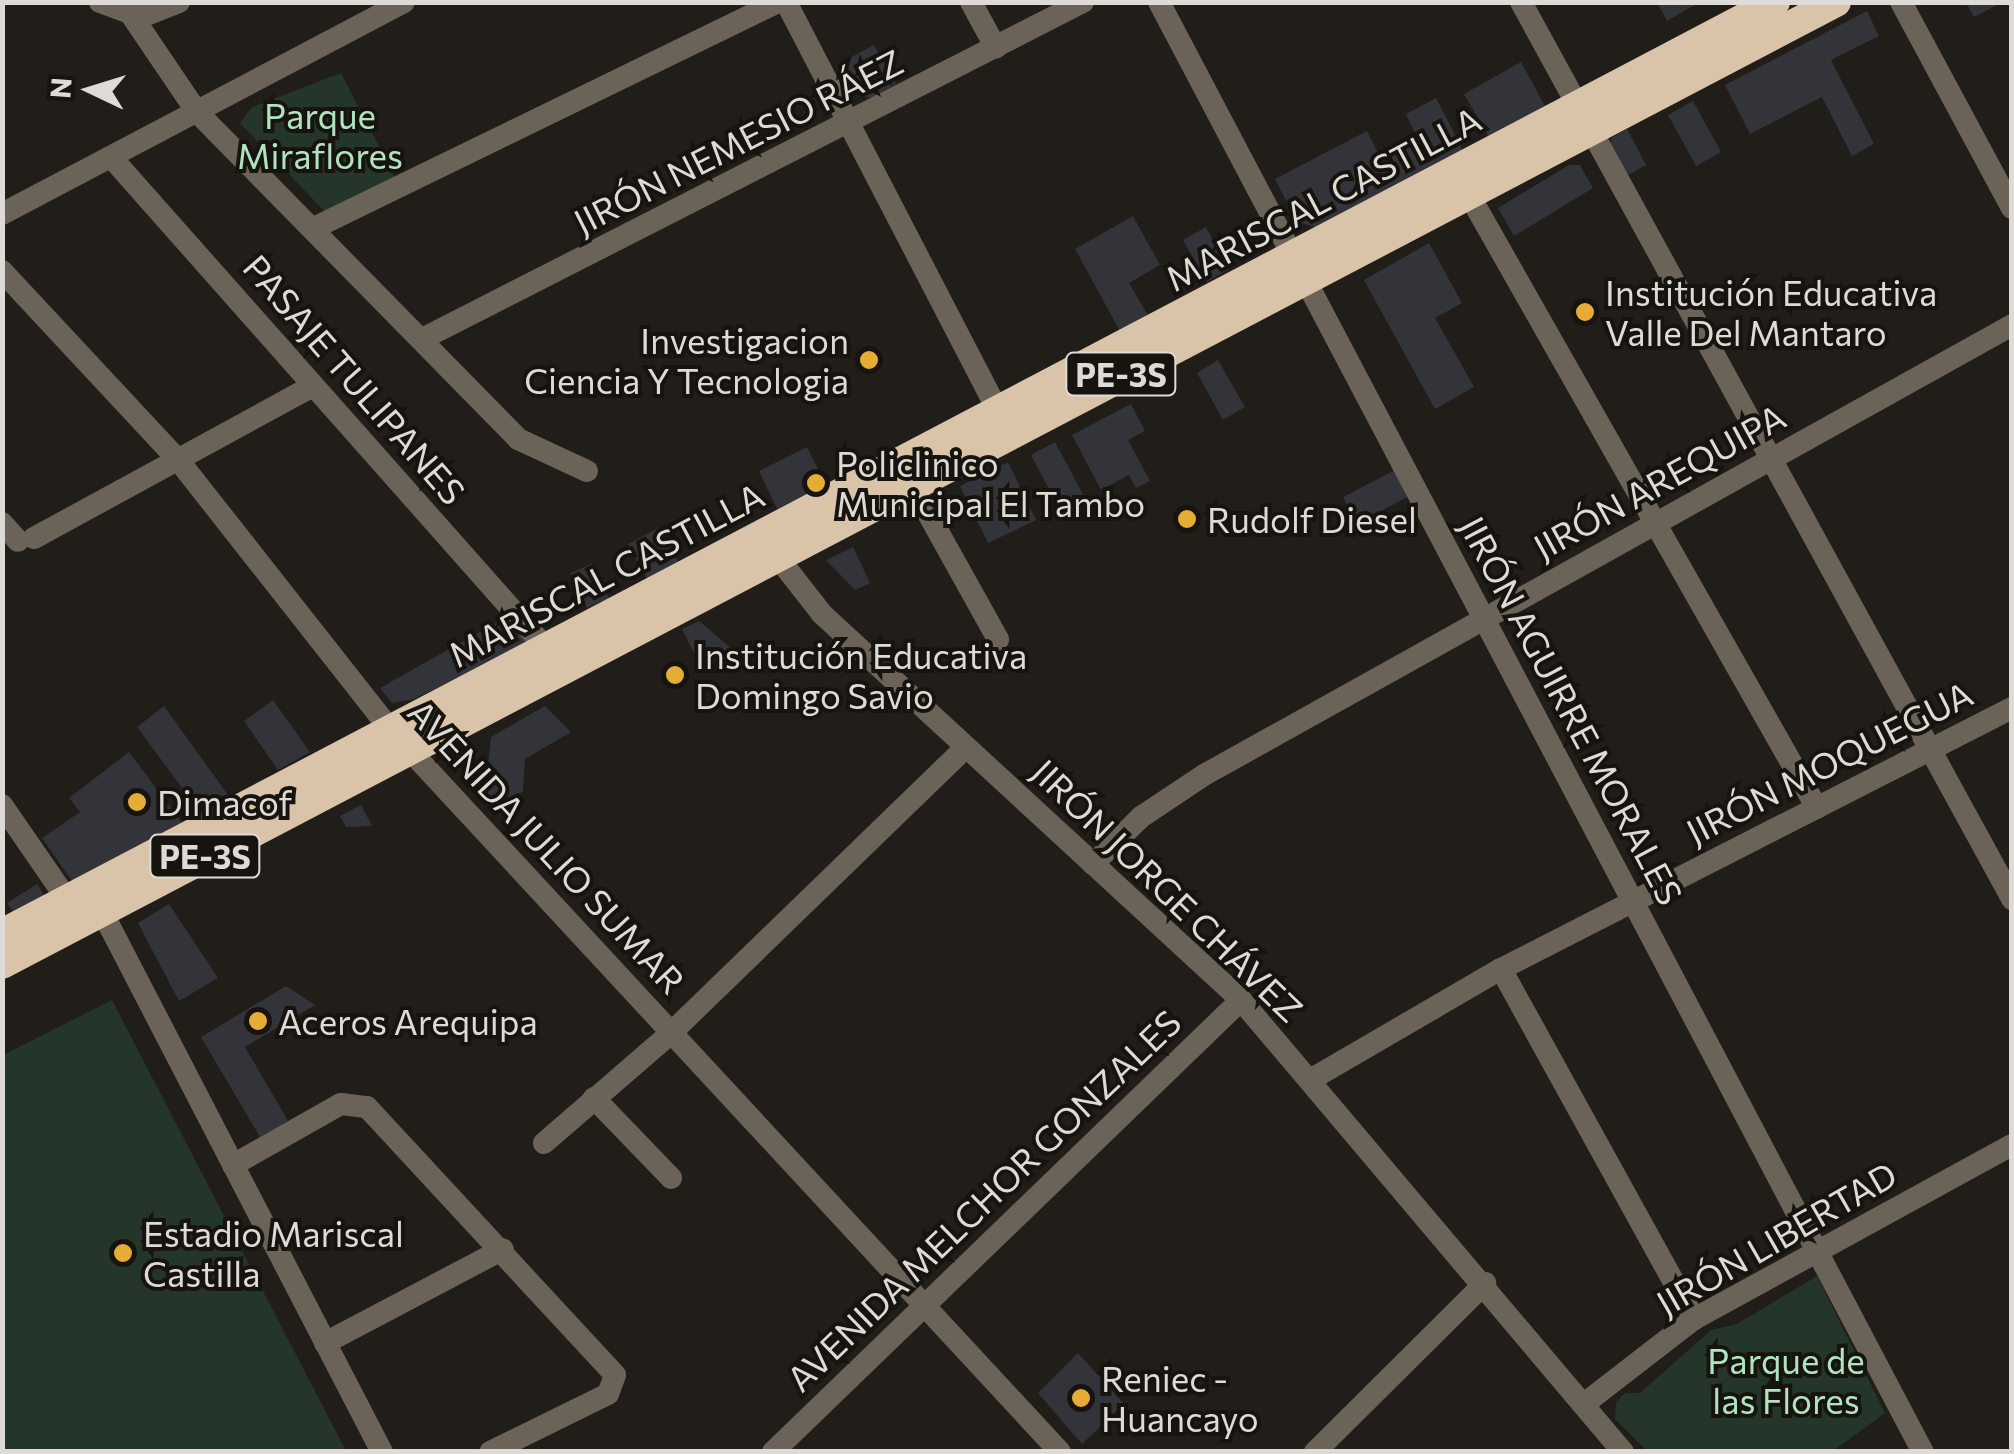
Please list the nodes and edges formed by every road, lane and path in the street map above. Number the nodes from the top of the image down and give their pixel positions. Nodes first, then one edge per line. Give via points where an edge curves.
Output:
1 (100, 2) edge
2 (179, 2) edge
3 (404, 2) edge
4 (778, 2) edge
5 (786, 2) edge
6 (970, 2) edge
7 (1083, 2) edge
8 (1159, 2) edge
9 (1521, 2) edge
10 (1776, 2) edge
11 (1836, 2) edge
12 (1901, 2) edge
13 (132, 16) junction
14 (996, 48) junction
15 (198, 112) junction
16 (1585, 118) junction
17 (848, 124) junction
18 (111, 157) junction
19 (1468, 194) junction
20 (2012, 208) edge
21 (2, 214) edge
22 (314, 228) junction
23 (1300, 267) junction
24 (2, 271) edge
25 (2012, 325) edge
26 (424, 338) junction
27 (314, 386) junction
28 (1004, 421) junction
29 (1771, 458) junction
30 (179, 461) junction
31 (587, 471) dead end
32 (911, 483) junction
33 (1655, 523) junction
34 (18, 534) edge
35 (768, 545) junction
36 (1484, 618) junction
37 (998, 638) dead end
38 (546, 648) junction
39 (2012, 708) edge
40 (398, 738) junction
41 (966, 747) junction
42 (1930, 750) junction
43 (2, 805) edge
44 (1816, 808) junction
45 (1093, 864) junction
46 (2012, 899) edge
47 (1634, 902) junction
48 (86, 906) junction
49 (2, 934) edge
50 (2, 964) edge
51 (1501, 969) junction
52 (1241, 1000) junction
53 (672, 1032) junction
54 (1310, 1080) junction
55 (594, 1098) junction
56 (544, 1142) dead end
57 (2012, 1146) edge
58 (233, 1165) junction
59 (671, 1178) dead end
60 (504, 1249) junction
61 (1818, 1251) junction
62 (1485, 1283) junction
63 (926, 1304) junction
64 (1694, 1319) junction
65 (326, 1343) junction
66 (1584, 1404) junction
67 (773, 1451) edge
68 (382, 1452) edge
69 (490, 1452) edge
70 (1060, 1452) edge
71 (1315, 1452) edge
72 (1623, 1452) edge
73 (1923, 1452) edge

1 - 13 street
2 - 13 street
3 - 15 street
4 - 22 street
5 - 17 street
6 - 14 street
7 - 14 street, JIRÓN NEMESIO RÁEZ
8 - 23 street, JIRÓN AGUIRRE MORALES
9 - 16 street
10 - 16 highway, MARISCAL CASTILLA / PE-3S
11 - 16 highway, MARISCAL CASTILLA / PE-3S
12 - 20 street
13 - 15 street
14 - 17 street, JIRÓN NEMESIO RÁEZ
15 - 18 street
15 - 22 street
16 - 19 highway, MARISCAL CASTILLA / PE-3S
16 - 23 highway, MARISCAL CASTILLA / PE-3S
16 - 29 street
17 - 26 street, JIRÓN NEMESIO RÁEZ
17 - 28 street
18 - 21 street
18 - 27 street, PASAJE TULIPANES
19 - 23 highway, MARISCAL CASTILLA / PE-3S
19 - 33 street
22 - 26 street
23 - 28 highway, MARISCAL CASTILLA / PE-3S
23 - 36 street, JIRÓN AGUIRRE MORALES
24 - 30 street, AVENIDA JULIO SUMAR
25 - 29 street, JIRÓN AREQUIPA
26 - 31 street via 518,439
27 - 30 street
27 - 38 street, PASAJE TULIPANES
28 - 32 highway, MARISCAL CASTILLA / PE-3S
28 - 35 highway, MARISCAL CASTILLA / PE-3S
29 - 33 street, JIRÓN AREQUIPA
29 - 42 street
30 - 34 street
30 - 40 street, AVENIDA JULIO SUMAR
32 - 35 highway, MARISCAL CASTILLA / PE-3S
32 - 37 street
33 - 36 street, JIRÓN AREQUIPA
33 - 44 street
35 - 38 highway, MARISCAL CASTILLA / PE-3S
35 - 40 highway, MARISCAL CASTILLA / PE-3S
35 - 41 street, JIRÓN JORGE CHÁVEZ via 822,614
36 - 45 street, JIRÓN AREQUIPA via 1204,774 1141,817
36 - 47 street, JIRÓN AGUIRRE MORALES
38 - 40 highway, MARISCAL CASTILLA / PE-3S
39 - 42 street, JIRÓN MOQUEGUA
40 - 48 highway, PE-3S
40 - 53 street, AVENIDA JULIO SUMAR
41 - 45 street, JIRÓN JORGE CHÁVEZ
41 - 53 street
42 - 44 street, JIRÓN MOQUEGUA
42 - 46 street
43 - 48 street
44 - 47 street, JIRÓN MOQUEGUA
45 - 52 street, JIRÓN JORGE CHÁVEZ
47 - 51 street, JIRÓN MOQUEGUA
47 - 61 street, JIRÓN AGUIRRE MORALES
48 - 49 highway, PE-3S
48 - 50 highway, PE-3S
48 - 58 street
51 - 54 street, JIRÓN MOQUEGUA
51 - 64 street
52 - 54 street, JIRÓN JORGE CHÁVEZ
52 - 63 street, AVENIDA MELCHOR GONZALES
53 - 55 street
53 - 63 street, AVENIDA JULIO SUMAR
54 - 62 street, JIRÓN JORGE CHÁVEZ
55 - 56 street
55 - 59 street
57 - 61 street, JIRÓN LIBERTAD
58 - 60 street via 341,1104 358,1104
58 - 65 street
60 - 65 street
60 - 69 street via 616,1382 608,1394
61 - 64 street, JIRÓN LIBERTAD
61 - 73 street, JIRÓN AGUIRRE MORALES
62 - 66 street, JIRÓN JORGE CHÁVEZ
62 - 71 street
63 - 67 street, AVENIDA MELCHOR GONZALES
63 - 70 street, AVENIDA JULIO SUMAR
64 - 66 street, JIRÓN LIBERTAD
65 - 68 street
66 - 72 street, JIRÓN JORGE CHÁVEZ

